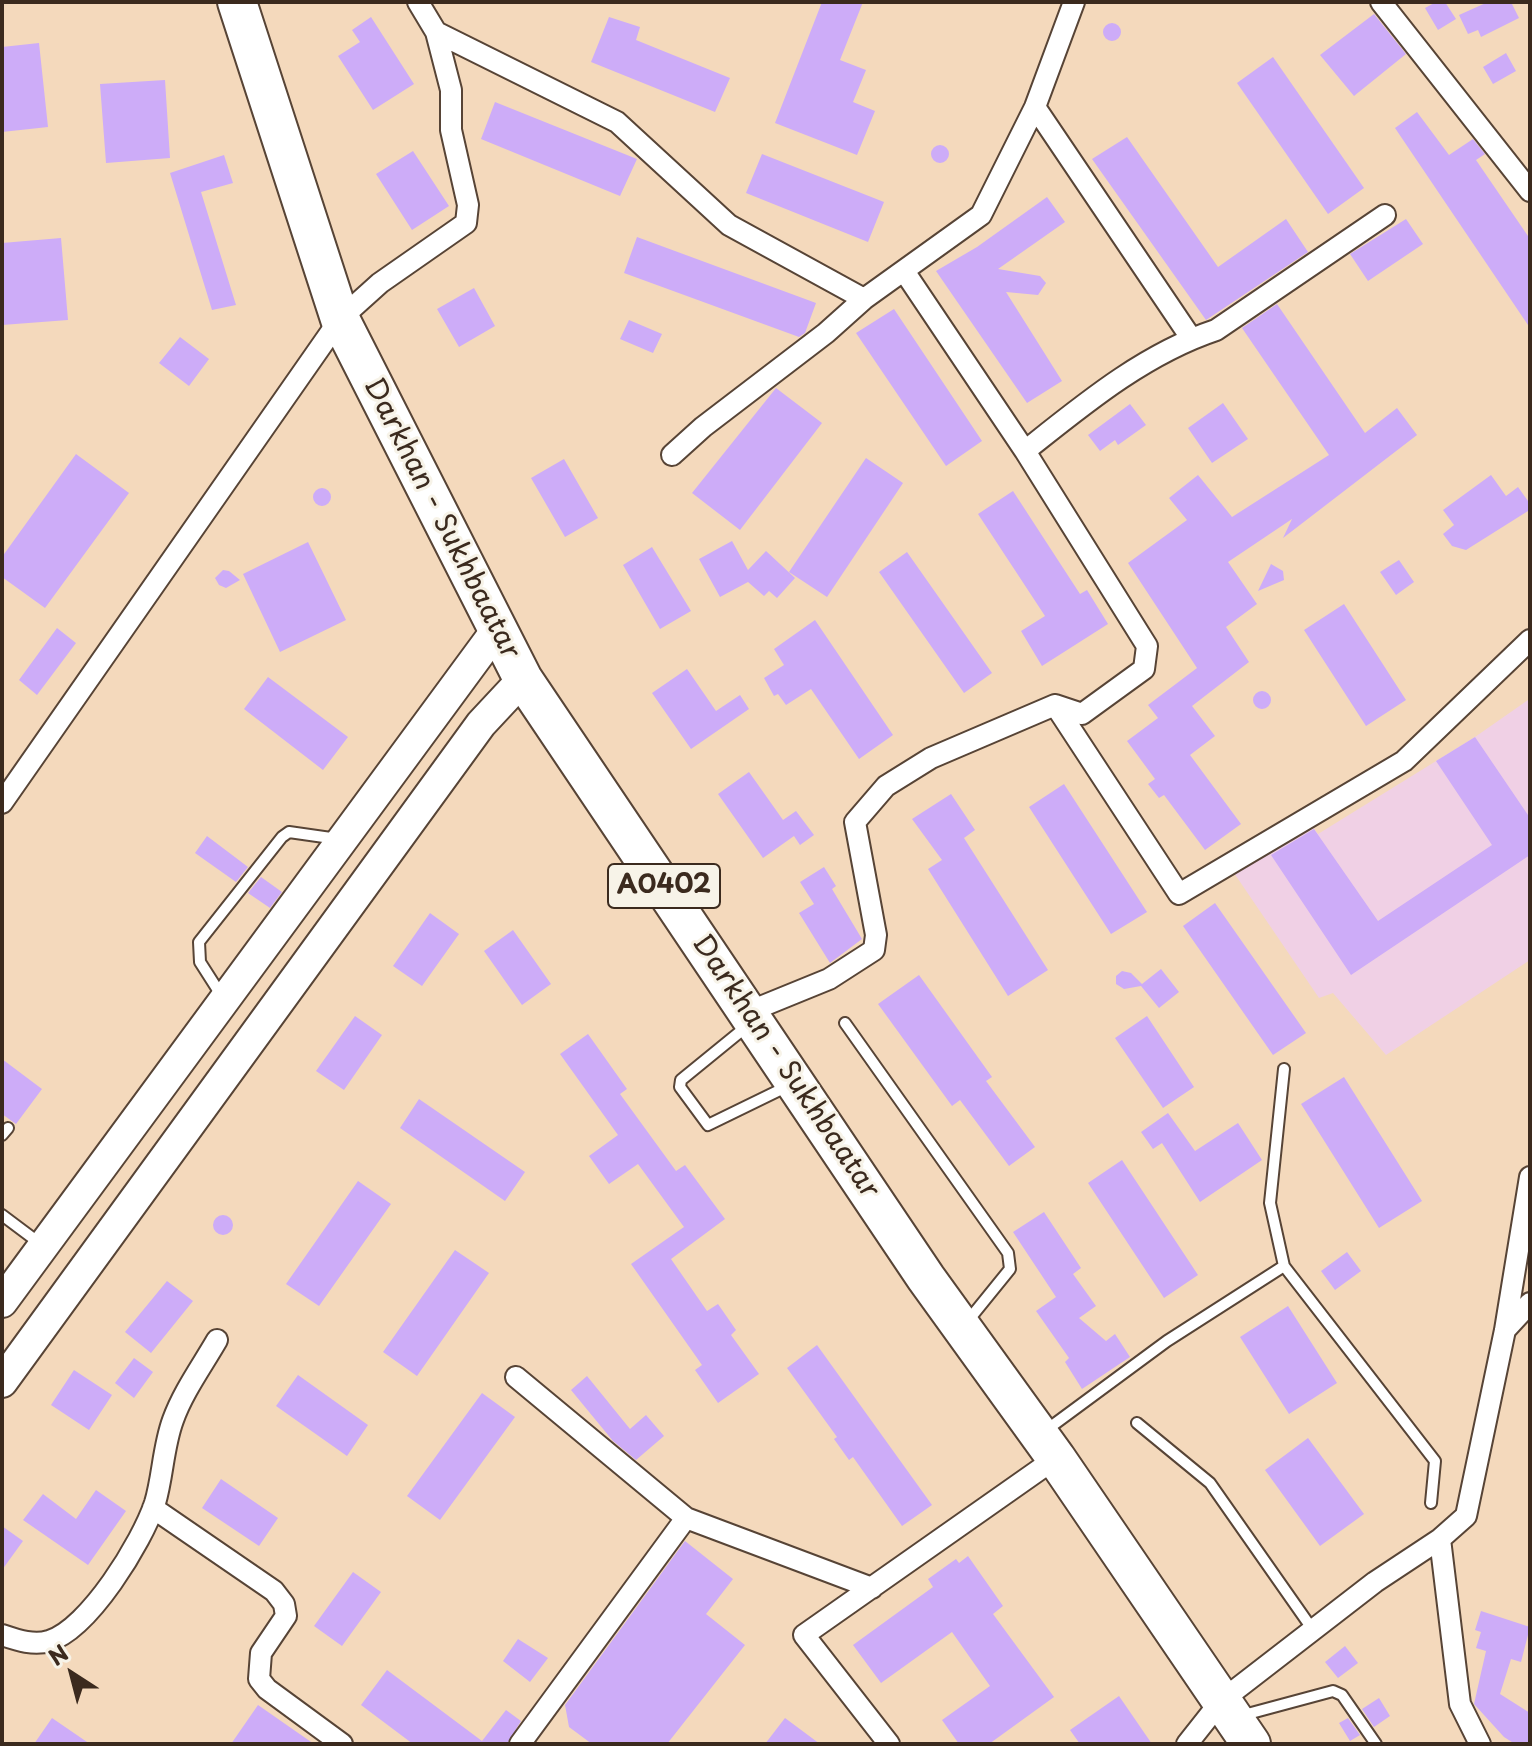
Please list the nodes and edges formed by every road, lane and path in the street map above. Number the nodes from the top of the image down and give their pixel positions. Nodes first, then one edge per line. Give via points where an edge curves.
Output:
1 (237, 2) edge
2 (418, 2) edge
3 (1074, 2) edge
4 (1388, 6) edge
5 (436, 32) junction
6 (1035, 107) junction
7 (1530, 191) edge
8 (1385, 215) dead end
9 (904, 271) junction
10 (864, 299) junction
11 (340, 319) junction
12 (1191, 338) junction
13 (1025, 451) junction
14 (672, 455) dead end
15 (496, 631) junction
16 (1530, 640) edge
17 (523, 679) junction
18 (1055, 705) junction
19 (2, 803) edge
20 (340, 840) junction
21 (223, 999) junction
22 (751, 1016) junction
23 (845, 1023) dead end
24 (1284, 1069) dead end
25 (796, 1082) junction
26 (1530, 1177) edge
27 (2, 1215) edge
28 (43, 1245) junction
29 (1284, 1266) junction
30 (2, 1302) edge
31 (1530, 1303) edge
32 (962, 1327) junction
33 (1505, 1330) junction
34 (217, 1340) dead end
35 (4, 1376) edge
36 (516, 1377) dead end
37 (1137, 1423) dead end
38 (1048, 1447) junction
39 (1431, 1503) dead end
40 (153, 1508) junction
41 (686, 1518) junction
42 (1440, 1539) junction
43 (872, 1588) junction
44 (1313, 1630) junction
45 (2, 1635) edge
46 (1235, 1721) edge
47 (342, 1744) edge
48 (520, 1744) edge
49 (889, 1744) edge
50 (1187, 1744) edge
51 (1376, 1744) edge
52 (1480, 1744) edge

1 - 11 highway, Darkhan - Sukhbaatar / A0402
2 - 5 street
3 - 6 street
4 - 7 street
5 - 10 street via 617,122 729,225
5 - 11 street via 451,90 451,130 468,205 466,223 380,283
6 - 9 street via 981,215
6 - 12 street
8 - 12 street via 1216,330
9 - 10 street
9 - 13 street
10 - 14 street
11 - 15 highway, Darkhan - Sukhbaatar / A0402
11 - 19 street
12 - 13 street via 1103,389
13 - 18 street via 1147,646 1144,669 1082,714
15 - 17 highway, Darkhan - Sukhbaatar / A0402
15 - 20 main road
16 - 18 street via 1404,761 1179,894
17 - 22 highway, Darkhan - Sukhbaatar / A0402
17 - 35 main road via 481,724
18 - 22 street via 931,758 886,786 855,822 876,935 874,950 829,979
20 - 21 main road
20 - 21 lane via 289,832 282,837 199,942 200,962
21 - 28 main road
22 - 25 highway, Darkhan - Sukhbaatar / A0402
22 - 25 lane via 681,1080 680,1087 708,1125
23 - 32 lane via 1008,1253 1010,1269
24 - 29 lane via 1270,1203
25 - 32 highway, Darkhan - Sukhbaatar / A0402
26 - 33 street
27 - 28 lane
28 - 30 main road
29 - 38 lane via 1155,1349
29 - 39 lane via 1435,1461
31 - 33 street
32 - 38 highway, Darkhan - Sukhbaatar / A0402
33 - 42 street via 1466,1516
34 - 40 street via 174,1417
36 - 41 street
37 - 44 lane via 1210,1483
38 - 43 street
38 - 46 highway, Darkhan - Sukhbaatar / A0402
40 - 45 street via 87,1616 49,1642 33,1644
40 - 47 street via 274,1591 286,1616 261,1653 259,1679
41 - 43 street
41 - 48 street
42 - 44 street
42 - 52 street via 1460,1704
43 - 49 street via 804,1635
44 - 46 street
46 - 50 street
46 - 51 lane via 1333,1691 1342,1695

